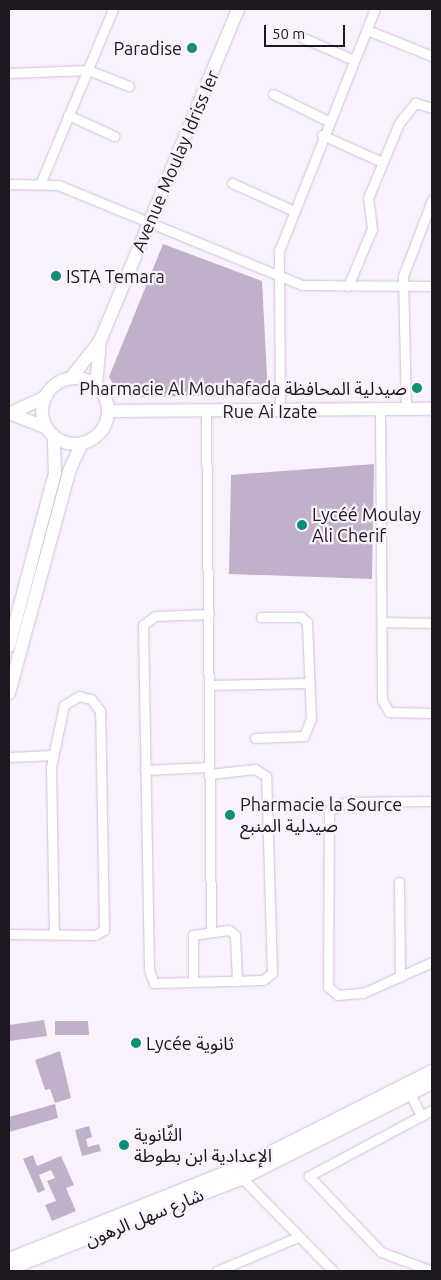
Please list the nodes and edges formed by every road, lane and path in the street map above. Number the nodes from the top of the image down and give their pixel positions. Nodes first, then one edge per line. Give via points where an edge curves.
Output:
1 (113, 9) edge
2 (238, 9) edge
3 (375, 9) edge
4 (367, 30) junction
5 (301, 37) dead end
6 (432, 56) edge
7 (354, 60) junction
8 (88, 70) junction
9 (9, 73) edge
10 (129, 86) dead end
11 (273, 94) dead end
12 (432, 108) edge
13 (68, 115) junction
14 (328, 120) junction
15 (114, 136) dead end
16 (322, 136) junction
17 (382, 162) junction
18 (41, 182) junction
19 (232, 183) dead end
20 (9, 184) edge
21 (432, 200) edge
22 (292, 210) junction
23 (149, 223) junction
24 (277, 277) junction
25 (348, 286) junction
26 (402, 286) junction
27 (432, 286) edge
28 (100, 340) junction
29 (71, 378) junction
30 (96, 386) junction
31 (46, 397) junction
32 (406, 409) junction
33 (432, 409) edge
34 (380, 410) junction
35 (108, 411) junction
36 (206, 412) junction
37 (280, 412) junction
38 (10, 413) edge
39 (51, 432) junction
40 (82, 443) junction
41 (209, 614) junction
42 (261, 617) dead end
43 (383, 622) junction
44 (432, 623) edge
45 (9, 646) edge
46 (309, 683) junction
47 (209, 685) junction
48 (9, 693) edge
49 (432, 713) edge
50 (255, 738) dead end
51 (53, 755) junction
52 (9, 757) edge
53 (146, 770) junction
54 (209, 770) junction
55 (432, 801) edge
56 (399, 882) dead end
57 (212, 930) junction
58 (54, 933) junction
59 (9, 934) edge
60 (432, 962) edge
61 (400, 977) junction
62 (237, 981) junction
63 (193, 982) junction
64 (432, 1071) edge
65 (432, 1083) edge
66 (408, 1090) junction
67 (432, 1110) edge
68 (421, 1116) junction
69 (238, 1174) junction
70 (298, 1237) junction
71 (9, 1259) edge
72 (9, 1269) edge
73 (217, 1271) edge
74 (333, 1271) edge
75 (432, 1271) edge

1 - 8 street
2 - 23 street, Avenue Moulay Idriss Ier
3 - 4 street
4 - 6 street
4 - 7 street
5 - 7 street
7 - 14 street
8 - 9 street
8 - 10 street
8 - 13 street
11 - 14 street
12 - 17 street via 412,105
13 - 15 street
13 - 18 street
14 - 16 street
16 - 17 street
16 - 22 street
17 - 25 street via 368,198 371,233
18 - 20 street
18 - 23 street
19 - 22 street
21 - 26 street
22 - 24 street via 279,251
23 - 24 street
23 - 28 street, Avenue Moulay Idriss Ier
24 - 25 street via 302,285
24 - 37 street
25 - 26 street
26 - 27 street
26 - 32 street
28 - 29 street
28 - 30 street
29 - 30 street
29 - 31 street
30 - 35 street
31 - 38 street
31 - 39 street via 43,417
32 - 33 street, Rue Ai Izate
32 - 34 street, Rue Ai Izate
34 - 37 street, Rue Ai Izate
34 - 43 street
35 - 36 street, Rue Ai Izate
35 - 40 street via 100,432
36 - 37 street, Rue Ai Izate
36 - 41 street
38 - 39 street
39 - 40 street
39 - 45 street via 56,473
40 - 48 street via 70,469
41 - 47 street
41 - 53 street via 155,616 143,625
42 - 46 street via 306,619
43 - 44 street
43 - 49 street via 385,710
46 - 47 street
46 - 50 street via 307,734
47 - 54 street
51 - 52 street
51 - 58 street
51 - 58 street via 64,705 73,698 91,699 100,711 105,926 98,935
53 - 54 street
53 - 63 street via 149,975 157,983
54 - 57 street
54 - 62 street via 258,770 266,776 272,973 263,980
55 - 61 street via 346,802 334,807 327,817 328,987 334,994 351,996
56 - 61 street
57 - 62 street via 229,930 235,935
57 - 63 street via 197,931 192,938
58 - 59 street
60 - 61 street
62 - 63 street
64 - 66 street
65 - 66 street
66 - 68 street
66 - 69 street
66 - 69 street, شارع سهل الرهون via 278,1161
67 - 68 street
68 - 75 street via 324,1165 309,1179 381,1252
69 - 70 street
69 - 71 street, شارع سهل الرهون
69 - 72 street, شارع سهل الرهون
70 - 73 street
70 - 74 street

